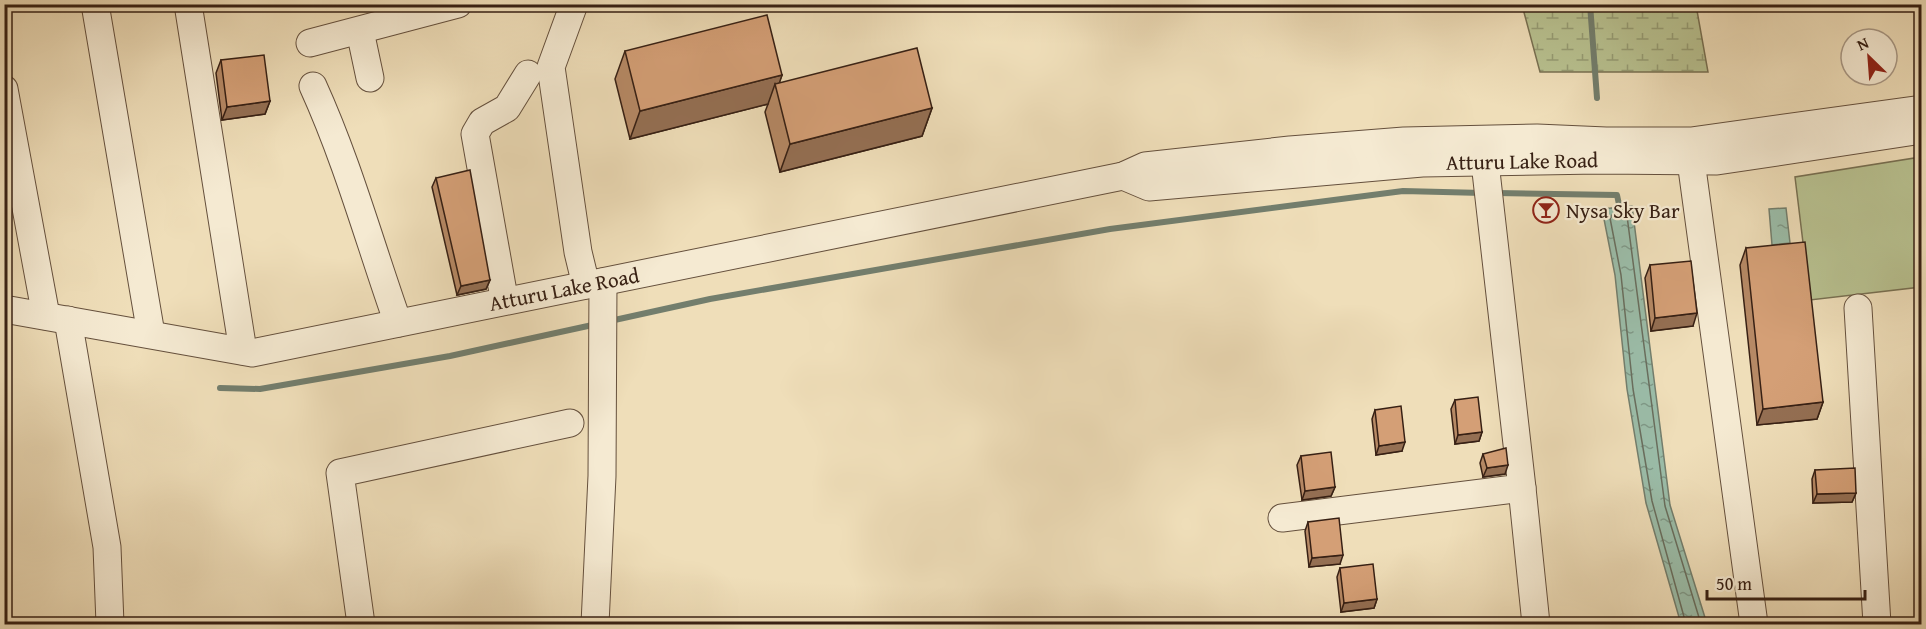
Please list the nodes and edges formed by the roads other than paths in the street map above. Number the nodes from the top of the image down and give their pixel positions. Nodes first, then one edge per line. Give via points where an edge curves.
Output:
1 (95, 4) edge
2 (188, 4) edge
3 (458, 4) edge
4 (574, 4) edge
5 (360, 31) junction
6 (310, 43) dead end
7 (528, 74) dead end
8 (370, 78) dead end
9 (313, 86) dead end
10 (4, 88) edge
11 (1922, 109) edge
12 (1922, 130) edge
13 (1484, 150) junction
14 (1691, 161) junction
15 (595, 283) junction
16 (503, 292) dead end
17 (1858, 308) dead end
18 (4, 309) edge
19 (57, 318) junction
20 (398, 323) junction
21 (151, 334) junction
22 (243, 351) junction
23 (570, 423) dead end
24 (1522, 488) junction
25 (1282, 518) dead end
26 (110, 624) edge
27 (361, 624) edge
28 (595, 624) edge
29 (1536, 624) edge
30 (1754, 624) edge
31 (1877, 624) edge

1 - 21 street
2 - 22 street
3 - 5 street
4 - 15 street via 551,67 578,252
5 - 6 street
5 - 8 street
7 - 16 street via 507,108 482,122 475,134
9 - 20 street via 343,159
10 - 19 street
11 - 13 street, Atturu Lake Road via 1691,141 1538,138
12 - 14 street, Atturu Lake Road via 1717,161
13 - 14 street, Atturu Lake Road via 1598,160
13 - 15 street, Atturu Lake Road via 1422,163 1149,187 1123,176
13 - 24 street
14 - 30 street
15 - 20 street, Atturu Lake Road
15 - 28 street via 602,476
17 - 31 street
18 - 19 street, Atturu Lake Road
19 - 21 street, Atturu Lake Road
19 - 26 street via 107,547
20 - 22 street, Atturu Lake Road via 252,353
21 - 22 street, Atturu Lake Road
23 - 27 street via 340,473
24 - 25 street
24 - 29 street

